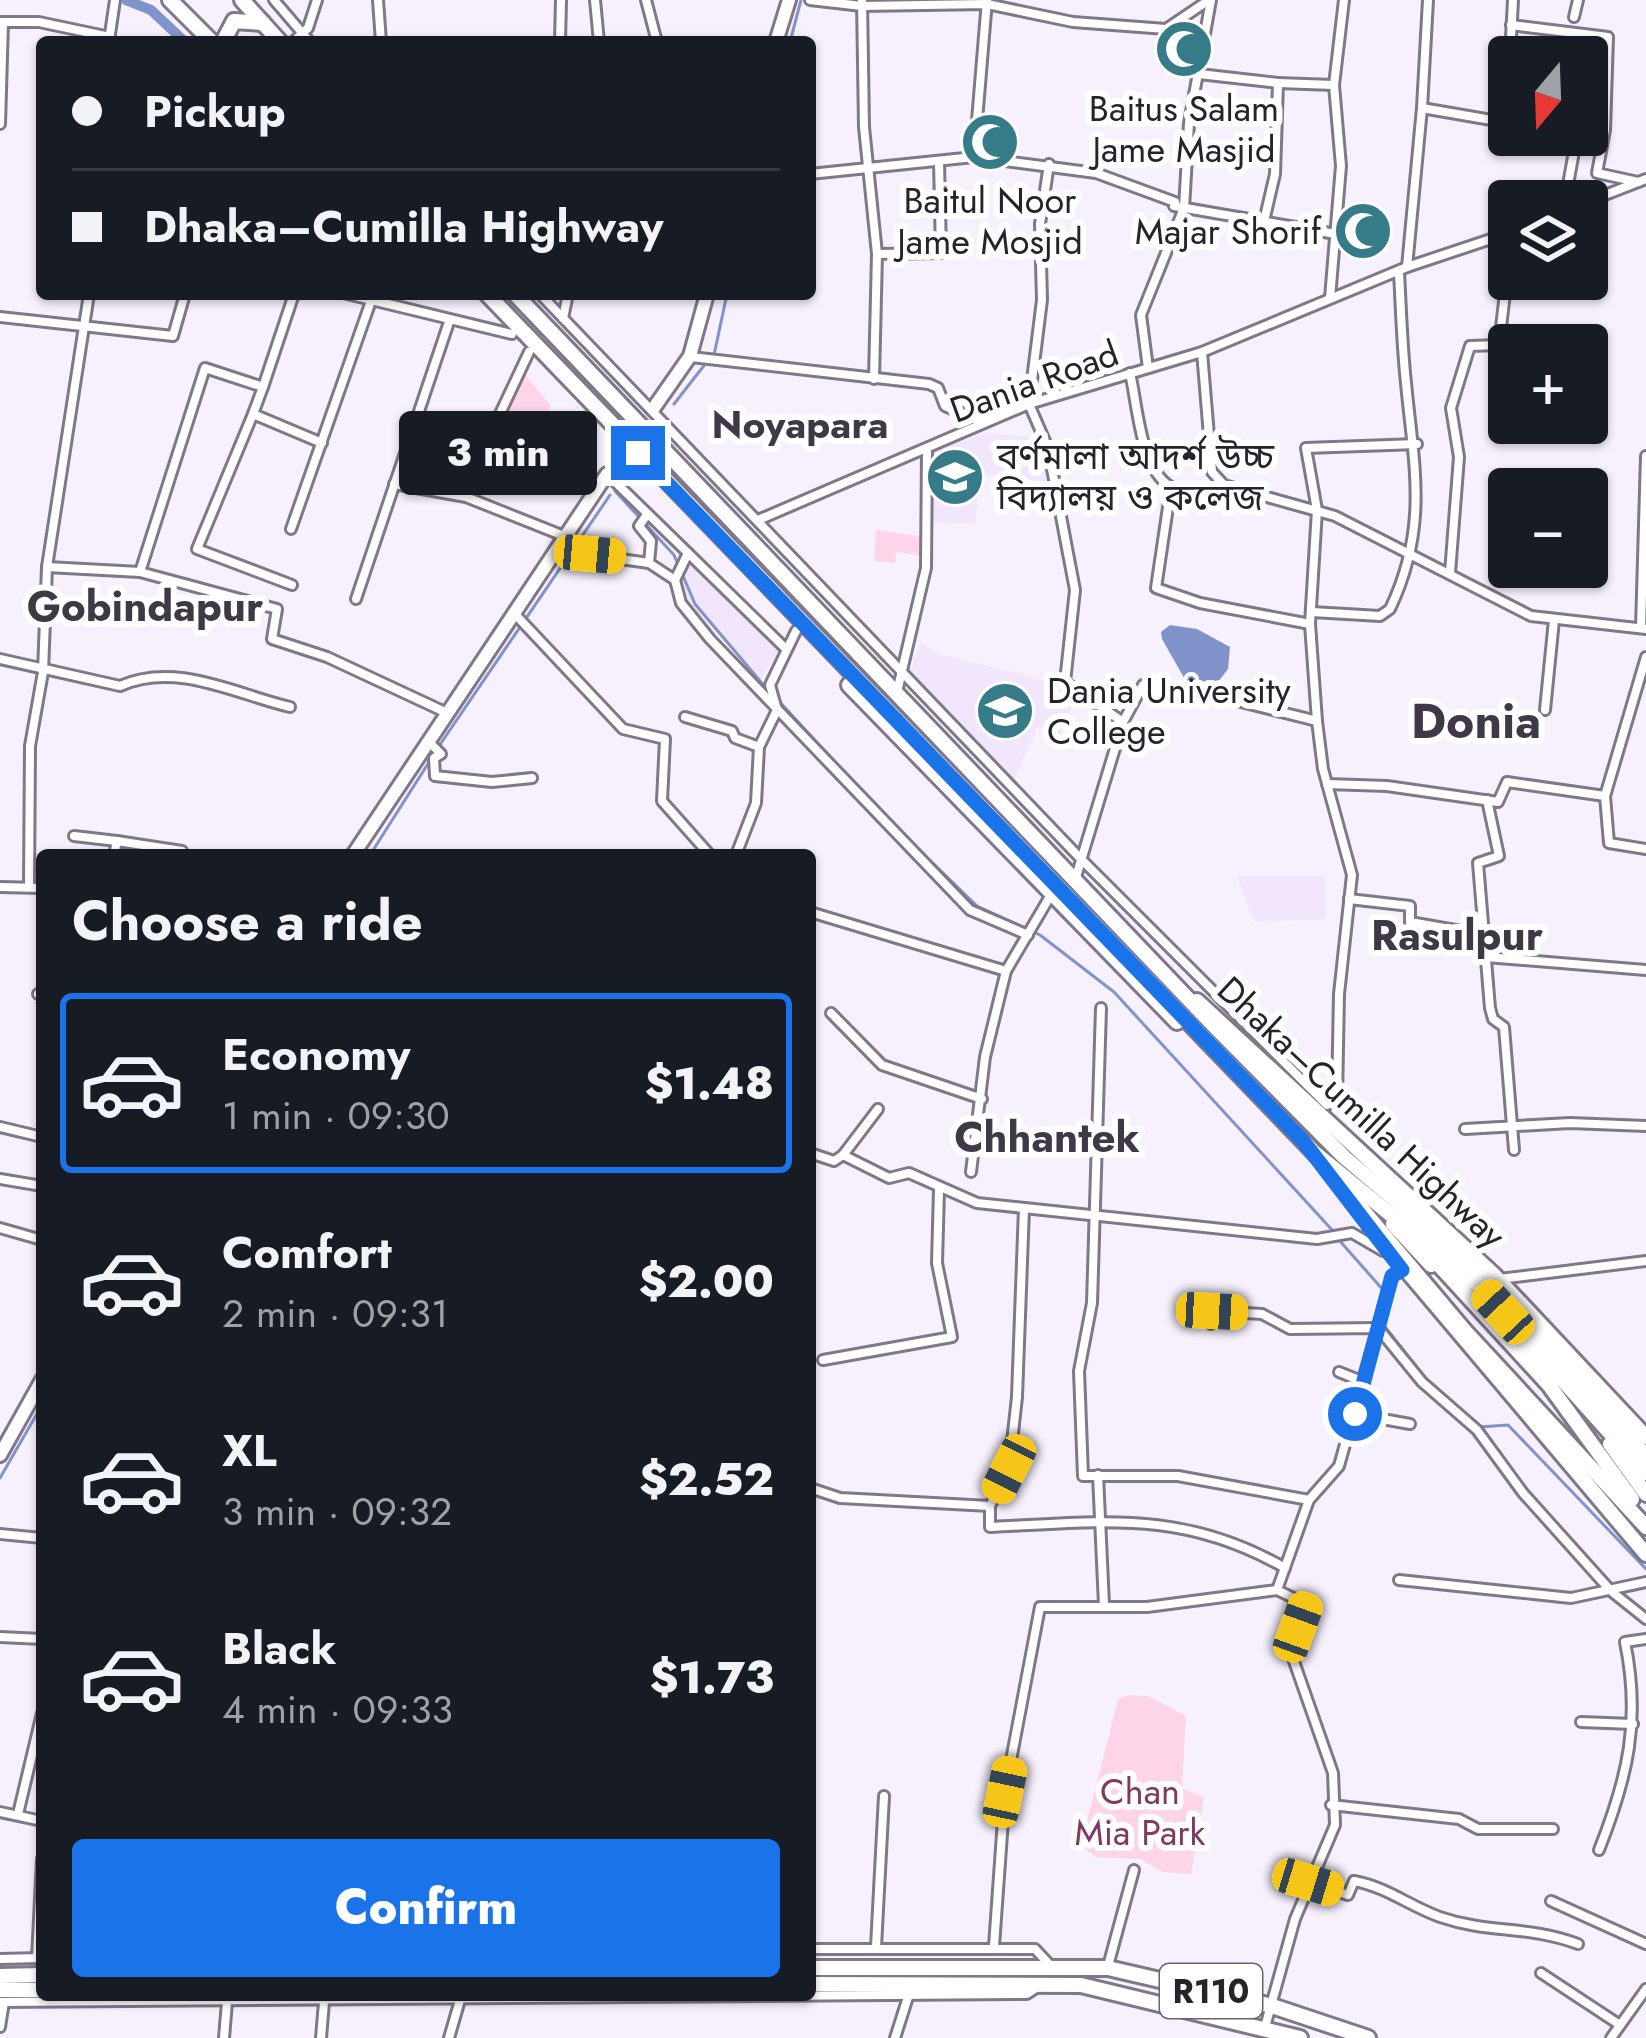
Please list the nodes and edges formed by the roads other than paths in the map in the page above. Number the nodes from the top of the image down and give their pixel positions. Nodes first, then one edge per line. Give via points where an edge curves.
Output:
1 (196, 0) edge
2 (242, 0) edge
3 (274, 0) edge
4 (317, 0) edge
5 (379, 0) edge
6 (561, 0) edge
7 (596, 0) edge
8 (646, 0) edge
9 (789, 0) edge
10 (810, 0) edge
11 (1210, 0) edge
12 (1344, 0) edge
13 (1428, 0) edge
14 (1513, 0) edge
15 (1578, 0) edge
16 (987, 2) edge
17 (862, 3) edge
18 (174, 4) edge
19 (114, 5) edge
20 (1574, 17) dead end
21 (1, 22) edge
22 (263, 23) junction
23 (1511, 25) junction
24 (302, 33) junction
25 (94, 36) edge
26 (110, 36) edge
27 (206, 36) edge
28 (226, 36) edge
29 (275, 36) edge
30 (299, 36) edge
31 (305, 36) edge
32 (380, 36) edge
33 (560, 36) edge
34 (598, 36) edge
35 (655, 36) edge
36 (778, 36) edge
37 (1511, 36) edge
38 (1199, 74) junction
39 (1278, 82) junction
40 (1334, 85) junction
41 (1422, 108) junction
42 (1488, 119) edge
43 (0, 124) edge
44 (974, 157) junction
45 (939, 160) junction
46 (1049, 164) junction
47 (871, 169) junction
48 (816, 174) edge
49 (1642, 180) edge
50 (1608, 194) edge
51 (1184, 208) junction
52 (1265, 218) junction
53 (1336, 234) junction
54 (1488, 240) edge
55 (878, 254) junction
56 (1403, 269) junction
57 (1330, 298) junction
58 (89, 300) edge
59 (183, 300) edge
60 (292, 300) edge
61 (368, 300) edge
62 (487, 300) edge
63 (489, 300) edge
64 (521, 300) edge
65 (546, 300) edge
66 (567, 300) edge
67 (705, 300) edge
68 (1504, 300) edge
69 (371, 301) junction
70 (0, 317) edge
71 (563, 318) junction
72 (448, 322) junction
73 (89, 326) junction
74 (512, 334) junction
75 (530, 352) junction
76 (1202, 352) junction
77 (690, 356) junction
78 (1148, 368) junction
79 (1130, 373) junction
80 (874, 379) junction
81 (263, 386) junction
82 (1029, 404) junction
83 (653, 409) junction
84 (253, 414) junction
85 (497, 420) dead end
86 (984, 423) junction
87 (322, 443) junction
88 (1417, 444) junction
89 (926, 450) junction
90 (1646, 456) edge
91 (608, 474) joint
92 (394, 484) junction
93 (1317, 510) junction
94 (646, 516) junction
95 (758, 520) junction
96 (291, 529) dead end
97 (565, 536) junction
98 (1409, 551) junction
99 (688, 553) junction
100 (585, 554) dead end
101 (649, 563) junction
102 (47, 567) junction
103 (140, 572) junction
104 (1450, 573) junction
105 (675, 580) junction
106 (292, 585) dead end
107 (356, 598) dead end
108 (1312, 612) junction
109 (515, 615) junction
110 (1554, 620) junction
111 (1310, 624) junction
112 (1643, 628) edge
113 (796, 631) junction
114 (785, 648) junction
115 (1646, 657) edge
116 (0, 659) edge
117 (43, 672) junction
118 (903, 673) junction
119 (896, 694) junction
120 (931, 702) junction
121 (290, 707) dead end
122 (777, 710) junction
123 (1545, 710) dead end
124 (445, 712) junction
125 (918, 716) junction
126 (685, 717) dead end
127 (1317, 721) junction
128 (1123, 722) junction
129 (429, 743) junction
130 (759, 747) junction
131 (992, 764) junction
132 (532, 778) dead end
133 (978, 778) junction
134 (1327, 784) junction
135 (1605, 796) junction
136 (1487, 800) junction
137 (74, 836) dead end
138 (116, 841) junction
139 (115, 849) edge
140 (169, 849) edge
141 (357, 849) edge
142 (705, 849) edge
143 (738, 849) edge
144 (1646, 849) edge
145 (1081, 859) junction
146 (1076, 877) junction
147 (0, 887) edge
148 (29, 887) junction
149 (36, 888) edge
150 (1052, 893) junction
151 (1349, 899) junction
152 (816, 914) edge
153 (1030, 932) junction
154 (1484, 934) junction
155 (1486, 957) junction
156 (1646, 970) edge
157 (1006, 971) junction
158 (1184, 990) junction
159 (1101, 1008) dead end
160 (832, 1013) dead end
161 (982, 1099) junction
162 (878, 1108) dead end
163 (1646, 1126) edge
164 (0, 1127) edge
165 (1512, 1127) junction
166 (1465, 1130) dead end
167 (36, 1136) edge
168 (1303, 1141) junction
169 (1514, 1150) dead end
170 (1315, 1153) junction
171 (816, 1155) edge
172 (843, 1155) junction
173 (970, 1172) dead end
174 (1346, 1177) junction
175 (0, 1179) edge
176 (36, 1185) edge
177 (940, 1190) junction
178 (1368, 1195) junction
179 (1024, 1208) junction
180 (1389, 1212) junction
181 (1095, 1216) junction
182 (0, 1228) edge
183 (36, 1238) edge
184 (1646, 1261) edge
185 (1402, 1270) junction
186 (1497, 1279) junction
187 (1210, 1324) dead end
188 (1378, 1328) junction
189 (823, 1360) dead end
190 (1554, 1367) junction
191 (1339, 1372) dead end
192 (1364, 1382) junction
193 (36, 1391) edge
194 (1355, 1414) junction
195 (1410, 1424) dead end
196 (1646, 1437) edge
197 (0, 1455) edge
198 (1646, 1456) edge
199 (1098, 1475) junction
200 (1646, 1478) edge
201 (1611, 1487) junction
202 (816, 1490) edge
203 (1646, 1494) edge
204 (1309, 1500) junction
205 (1624, 1501) junction
206 (990, 1506) junction
207 (1646, 1517) edge
208 (1104, 1522) junction
209 (1646, 1527) edge
210 (0, 1534) edge
211 (36, 1537) edge
212 (1646, 1554) edge
213 (1285, 1568) junction
214 (1399, 1580) dead end
215 (1646, 1582) edge
216 (1277, 1591) junction
217 (1611, 1591) junction
218 (1104, 1606) junction
219 (1646, 1619) edge
220 (0, 1637) edge
221 (1646, 1639) edge
222 (36, 1640) edge
223 (1581, 1722) dead end
224 (1633, 1724) junction
225 (36, 1739) edge
226 (884, 1796) dead end
227 (1330, 1805) junction
228 (0, 1812) edge
229 (18, 1814) junction
230 (36, 1819) edge
231 (1552, 1829) dead end
232 (1599, 1850) dead end
233 (1134, 1870) dead end
234 (1308, 1882) junction
235 (1552, 1901) dead end
236 (1578, 1944) dead end
237 (1646, 1944) edge
238 (994, 1946) junction
239 (876, 1947) junction
240 (816, 1949) edge
241 (36, 1958) edge
242 (0, 1959) edge
243 (1050, 1965) junction
244 (1108, 1967) junction
245 (816, 1968) edge
246 (1541, 1973) dead end
247 (36, 1975) edge
248 (0, 1976) edge
249 (1048, 1982) junction
250 (816, 1984) edge
251 (1646, 1989) edge
252 (36, 1991) edge
253 (909, 1994) junction
254 (816, 1995) edge
255 (1, 1998) edge
256 (36, 1999) edge
257 (170, 2001) edge
258 (392, 2001) edge
259 (460, 2001) edge
260 (227, 2002) junction
261 (324, 2002) junction
262 (1278, 2008) junction
263 (1620, 2025) junction
264 (0, 2027) edge
265 (1272, 2029) junction
266 (224, 2038) edge
267 (321, 2038) edge
268 (449, 2038) edge
269 (895, 2038) edge
270 (1300, 2038) edge
271 (1368, 2038) edge
272 (1610, 2038) edge

1 - 18 main road
2 - 22 main road
3 - 24 street
4 - 24 street
5 - 32 street
6 - 33 street
7 - 34 street
8 - 35 street
9 - 36 main road
10 - 17 street
11 - 16 street via 1166,29 1073,22
11 - 38 street
12 - 40 street
13 - 41 street
14 - 23 street
15 - 20 street
16 - 17 street
16 - 44 street
17 - 47 street
18 - 27 main road
19 - 26 street
21 - 25 street
21 - 43 street
22 - 28 main road via 234,21
22 - 29 main road
23 - 37 street
23 - 49 street via 1608,37 1598,173
24 - 30 street
24 - 31 street
38 - 39 street
38 - 51 street
39 - 40 street
39 - 52 street
40 - 53 street via 1341,143
41 - 42 street
41 - 56 street
44 - 45 street
44 - 46 street
45 - 47 street
45 - 55 street via 941,253
46 - 51 street via 1115,178
46 - 82 street
47 - 48 street
47 - 55 street
49 - 50 street
51 - 52 street
51 - 78 street via 1141,315
52 - 53 street
53 - 57 street
54 - 56 street, Dania Road
55 - 80 street
56 - 57 street, Dania Road
56 - 88 street via 1406,383
57 - 76 street, Dania Road
58 - 73 street
59 - 73 street via 173,336
60 - 81 street
61 - 69 street
62 - 74 main road
63 - 168 main road
64 - 119 main road, Dhaka–Cumilla Highway
65 - 71 street
66 - 71 street
67 - 77 main road
68 - 104 street via 1499,345 1470,346 1451,408 1459,458
69 - 72 street
69 - 87 street
70 - 73 street
71 - 83 street
72 - 74 street
72 - 92 street
73 - 102 street
74 - 75 main road
75 - 85 street
75 - 113 main road
76 - 78 street, Dania Road
76 - 93 street via 1212,472 1239,491
77 - 80 street
77 - 83 main road
78 - 79 street, Dania Road
79 - 82 street, Dania Road
79 - 111 street via 1150,461 1171,487 1156,588
80 - 86 street via 934,386 945,406
81 - 84 street
81 - 103 street via 205,368
82 - 86 street, Dania Road
82 - 128 street via 1048,448 1075,590 1065,682
83 - 95 street
84 - 87 street
84 - 106 street via 197,549
86 - 89 street, Dania Road
87 - 96 street
88 - 93 street via 1306,448
88 - 98 street via 1419,500
89 - 95 street, Dania Road
89 - 118 street via 926,568
90 - 112 street
91 - 94 street
91 - 97 main road
92 - 97 street via 466,496
92 - 107 street
93 - 98 street
93 - 108 street
94 - 99 street
94 - 101 street via 638,526 651,542
95 - 118 street
97 - 109 main road
98 - 104 street
98 - 108 street via 1394,601 1380,616
99 - 105 street
99 - 114 street
100 - 101 street
101 - 105 street
102 - 103 street
102 - 117 street
103 - 124 street via 277,609 272,639
104 - 110 street via 1499,604
105 - 122 street via 690,615
108 - 111 street
109 - 124 main road
109 - 142 street via 623,729 665,739 662,801
110 - 112 street
110 - 123 street
111 - 127 street
113 - 114 street
113 - 150 main road
114 - 122 street via 772,693
115 - 135 street
116 - 117 street
117 - 121 street via 120,686 202,677
117 - 148 street via 30,746
118 - 119 street
118 - 120 street
119 - 125 main road, Dhaka–Cumilla Highway
120 - 125 street
120 - 131 street
122 - 130 street
122 - 153 street via 970,910
124 - 129 main road
125 - 133 main road, Dhaka–Cumilla Highway
126 - 130 street
127 - 128 street via 1154,682 1143,685
127 - 134 street
128 - 145 street
129 - 132 street via 441,754 435,776
129 - 141 main road
130 - 143 street via 756,803
131 - 133 street
131 - 145 street
133 - 146 main road, Dhaka–Cumilla Highway
134 - 136 street
134 - 151 street via 1352,875
135 - 136 street via 1507,782 1500,802
135 - 144 street via 1609,843
136 - 154 street via 1499,856 1478,863
137 - 138 street
138 - 139 street
138 - 140 street
145 - 146 street
145 - 151 street via 1327,1105 1337,1100
146 - 158 main road, Dhaka–Cumilla Highway
147 - 148 street
148 - 149 street
150 - 153 street
150 - 168 main road
151 - 154 street via 1409,906 1411,922
152 - 157 street
153 - 157 street
154 - 155 street
155 - 156 street
155 - 165 street via 1492,1019 1504,1027
157 - 161 street
158 - 186 main road, Dhaka–Cumilla Highway
158 - 198 main road, Dhaka–Cumilla Highway via 1344,1157 1490,1281
159 - 181 street
160 - 161 street via 881,1065
161 - 173 street
162 - 172 street
163 - 165 street
164 - 167 street
165 - 166 street
165 - 169 street
168 - 170 main road
170 - 174 main road
170 - 185 main road, Dhaka–Cumilla Highway
170 - 201 main road
171 - 172 street
172 - 177 street via 886,1178 909,1173
174 - 178 main road
174 - 201 main road
175 - 176 street
177 - 179 street
177 - 189 street via 937,1264 952,1337
178 - 180 main road
178 - 205 main road via 1541,1388
179 - 181 street
179 - 206 street via 1009,1469
180 - 190 main road via 1478,1285
180 - 207 main road via 1549,1385
181 - 185 street via 1370,1239
181 - 199 street via 1078,1405 1083,1476
182 - 183 street
184 - 186 street
185 - 188 street via 1392,1276
185 - 212 main road, Dhaka–Cumilla Highway
186 - 196 main road, Dhaka–Cumilla Highway
187 - 188 street via 1212,1311 1262,1314 1290,1329
188 - 192 street
188 - 217 street via 1422,1382 1477,1430
190 - 200 main road
190 - 203 main road
191 - 192 street
192 - 194 street
193 - 197 main road
194 - 195 street
194 - 204 street via 1339,1466
199 - 204 street via 1178,1476
199 - 208 street
201 - 205 main road
202 - 206 street
204 - 213 street
205 - 209 main road
206 - 208 street via 990,1527
208 - 213 street via 1194,1527
208 - 218 street
210 - 211 street
213 - 216 street
214 - 217 street via 1523,1596
215 - 217 street
216 - 218 street
216 - 227 street via 1306,1604 1290,1650 1334,1774
217 - 219 street
218 - 238 street via 1040,1606 1005,1792
220 - 222 street
221 - 224 street via 1625,1642
223 - 224 street
224 - 232 street via 1620,1798
225 - 229 street
226 - 239 street
227 - 231 street via 1459,1819 1478,1829
227 - 234 street via 1335,1826
228 - 229 street
229 - 230 street
233 - 244 street
234 - 236 street via 1348,1895 1354,1881 1384,1886 1438,1916 1490,1930 1538,1929
234 - 262 street
235 - 237 street
238 - 239 street
238 - 243 street via 1035,1949
239 - 240 street
241 - 242 street
243 - 244 main road, R110
243 - 245 main road, R110
244 - 262 main road, R110
246 - 263 street
247 - 248 main road
249 - 250 main road, R110
249 - 253 street via 1027,1994
249 - 265 main road, R110
251 - 263 street
252 - 255 main road
253 - 254 street
253 - 269 street
255 - 256 street
255 - 264 street
257 - 260 street
258 - 261 street
259 - 268 street
260 - 261 street
260 - 266 street
261 - 267 street
262 - 265 main road
262 - 271 main road, R110
263 - 272 street
265 - 270 main road, R110

